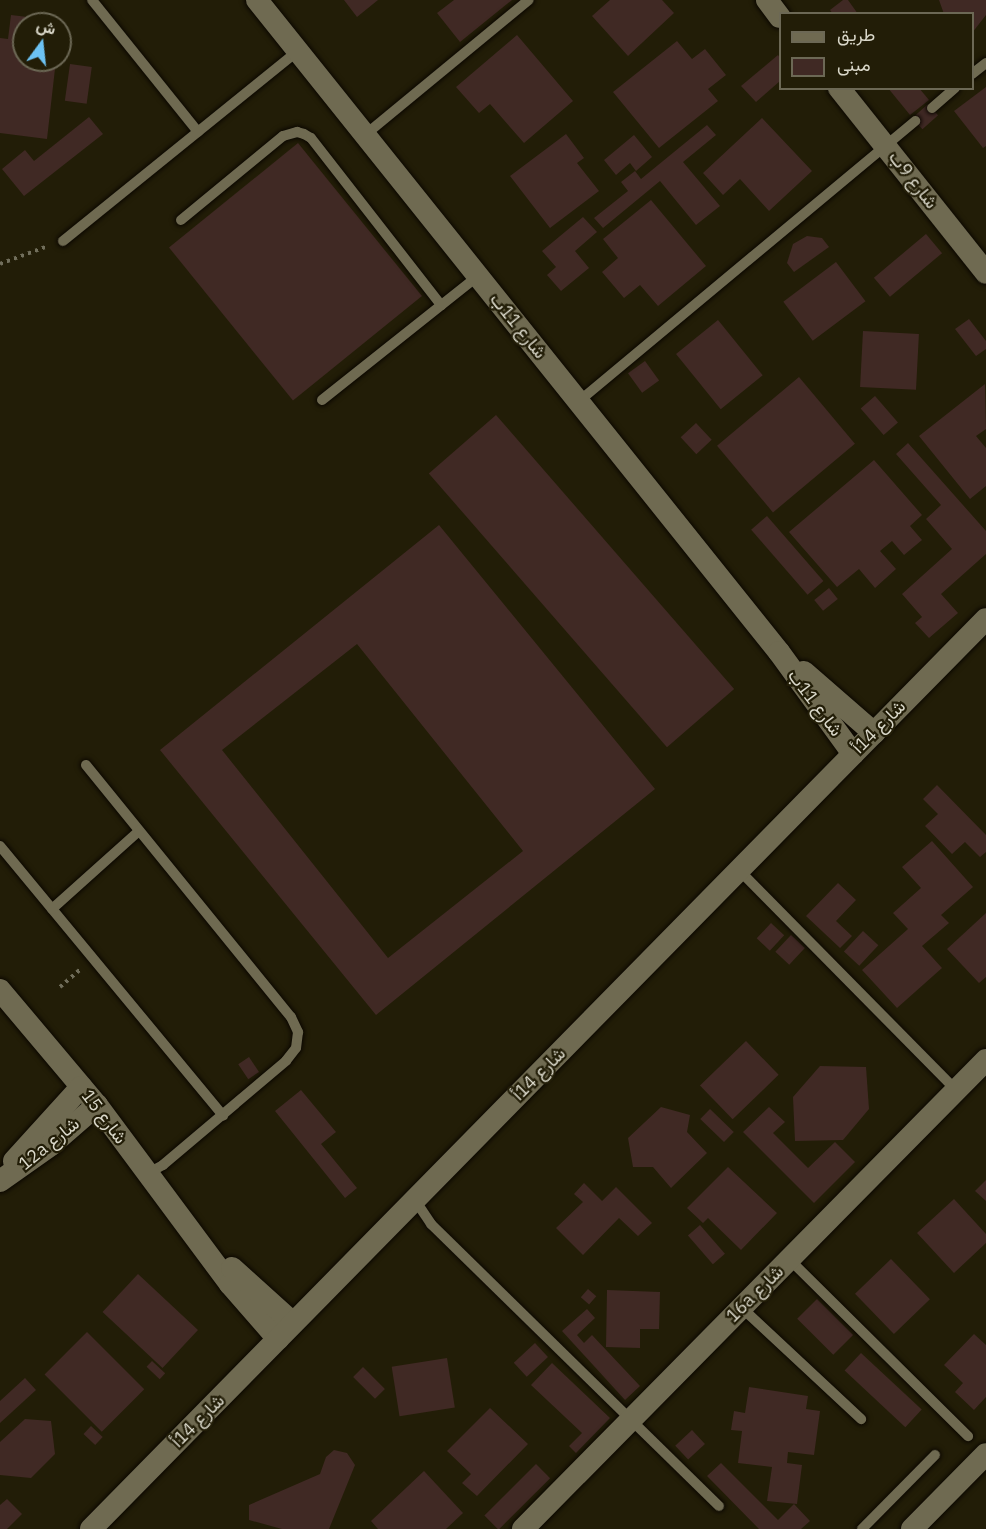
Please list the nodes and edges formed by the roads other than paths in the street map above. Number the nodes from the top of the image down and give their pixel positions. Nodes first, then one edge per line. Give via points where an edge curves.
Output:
1 (92, 0) edge
2 (257, 0) edge
3 (529, 0) edge
4 (767, 0) edge
5 (779, 16) edge
6 (298, 51) junction
7 (986, 63) edge
8 (974, 72) edge
9 (841, 90) edge
10 (954, 90) edge
11 (932, 108) dead end
12 (915, 121) dead end
13 (198, 132) junction
14 (365, 135) junction
15 (886, 146) junction
16 (182, 220) dead end
17 (63, 241) road end
18 (986, 273) edge
19 (478, 276) junction
20 (441, 305) junction
21 (322, 400) dead end
22 (578, 402) junction
23 (986, 619) edge
24 (779, 652) junction
25 (874, 733) junction
26 (853, 754) junction
27 (86, 765) dead end
28 (140, 831) junction
29 (0, 846) edge
30 (739, 870) junction
31 (52, 909) junction
32 (0, 990) edge
33 (986, 1060) edge
34 (81, 1087) junction
35 (956, 1090) junction
36 (97, 1105) junction
37 (223, 1116) junction
38 (146, 1174) junction
39 (0, 1180) edge
40 (415, 1200) junction
41 (789, 1259) junction
42 (742, 1308) junction
43 (286, 1331) junction
44 (861, 1419) dead end
45 (630, 1420) junction
46 (968, 1436) dead end
47 (935, 1455) dead end
48 (984, 1460) edge
49 (719, 1506) dead end
50 (91, 1529) edge
51 (523, 1529) edge
52 (862, 1529) edge
53 (912, 1529) edge

1 - 13 lane
2 - 6 street, شارع 11ب
3 - 14 lane
4 - 5 street
6 - 13 lane
6 - 14 street, شارع 11ب
7 - 8 lane
9 - 15 street, شارع 9ب
10 - 11 lane
12 - 15 lane
13 - 17 lane
14 - 19 street, شارع 11ب
15 - 18 street, شارع 9ب
15 - 22 lane
16 - 20 lane via 283,136 304,134
19 - 20 lane
19 - 22 street, شارع 11ب
20 - 21 lane
22 - 24 street, شارع 11ب
23 - 25 street, شارع 14أ
24 - 25 street, شارع 11ب
24 - 26 street, شارع 11ب
25 - 26 street, شارع 14أ
26 - 30 street, شارع 14أ
27 - 28 lane
28 - 31 lane
28 - 37 lane via 295,1024 298,1040 292,1055
29 - 31 lane
30 - 35 lane
30 - 40 street, شارع 14أ
31 - 37 lane
32 - 34 street, شارع 15
33 - 35 street, 16a شارع
34 - 36 street, شارع 15
34 - 39 street, 12a شارع
35 - 41 street, 16a شارع
36 - 38 street, شارع 15
36 - 39 street, 12a شارع via 51,1145
37 - 38 lane via 164,1166
38 - 43 street, شارع 15 via 230,1284
40 - 43 street, شارع 14أ
40 - 45 lane via 431,1224
41 - 42 street, 16a شارع
41 - 46 lane
42 - 44 lane
42 - 45 street, 16a شارع
43 - 50 street, شارع 14أ
45 - 49 lane
45 - 51 street, 16a شارع
47 - 52 lane
48 - 53 street

